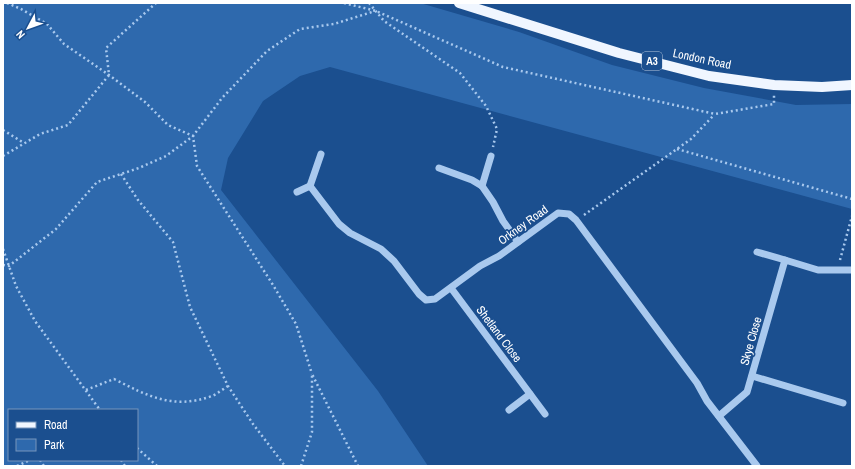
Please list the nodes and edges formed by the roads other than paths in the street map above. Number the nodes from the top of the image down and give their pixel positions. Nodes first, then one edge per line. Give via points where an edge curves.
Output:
1 (459, 3) edge
2 (852, 85) edge
3 (321, 154) dead end
4 (491, 156) road end
5 (439, 168) dead end
6 (310, 186) junction
7 (482, 186) junction
8 (297, 192) dead end
9 (518, 242) junction
10 (757, 252) dead end
11 (785, 260) junction
12 (852, 270) edge
13 (451, 288) junction
14 (752, 376) junction
15 (530, 394) junction
16 (843, 403) dead end
17 (509, 410) dead end
18 (545, 414) dead end
19 (719, 416) junction
20 (757, 466) edge

1 - 2 main road, London Road / A3 via 620,53 709,76 774,85
3 - 6 street
4 - 7 street
5 - 7 street
6 - 8 street
6 - 13 street, Orkney Road via 339,224 350,234 381,249 426,300 435,299
7 - 9 street
9 - 13 street, Orkney Road
9 - 19 street, Orkney Road via 558,213 569,214 576,220
10 - 11 street
11 - 12 street via 818,270
11 - 14 street, Skye Close
13 - 15 street, Shetland Close
14 - 16 street
14 - 19 street, Skye Close via 747,392
15 - 17 street
15 - 18 street, Shetland Close
19 - 20 street

